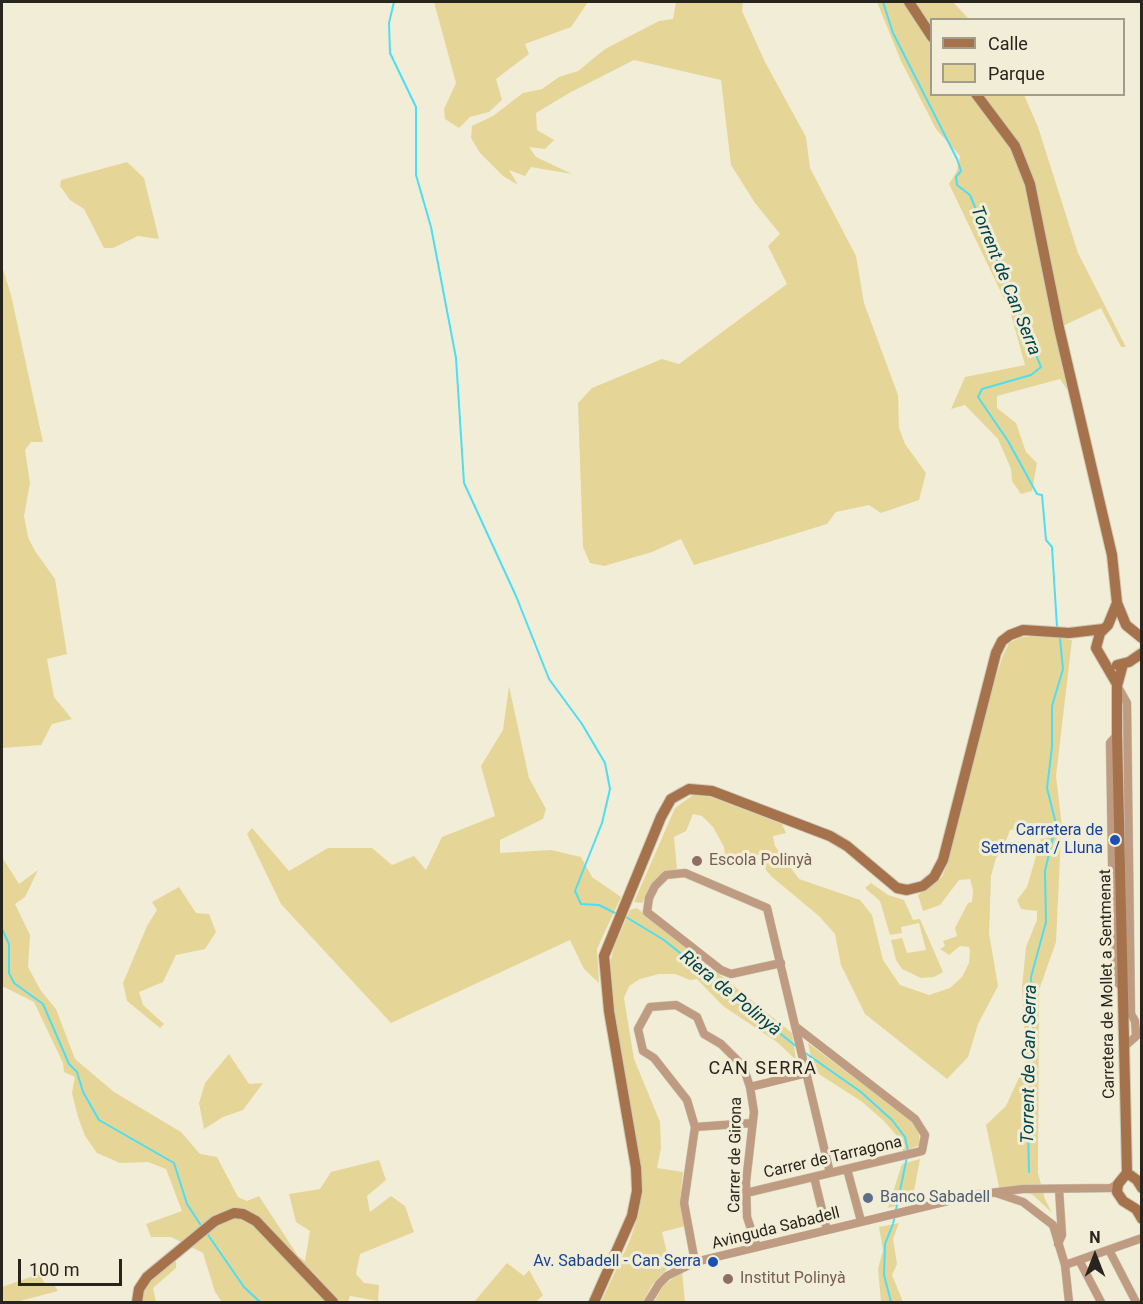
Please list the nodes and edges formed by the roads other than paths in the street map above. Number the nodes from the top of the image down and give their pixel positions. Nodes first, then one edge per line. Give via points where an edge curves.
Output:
1 (909, 2) edge
2 (930, 34) edge
3 (978, 96) edge
4 (1117, 603) junction
5 (1126, 625) junction
6 (1106, 627) junction
7 (1069, 633) junction
8 (1139, 636) edge
9 (1096, 648) junction
10 (1138, 654) edge
11 (1105, 661) junction
12 (1123, 664) junction
13 (1117, 686) junction
14 (780, 963) junction
15 (1134, 1021) edge
16 (796, 1027) junction
17 (1139, 1034) edge
18 (1125, 1046) junction
19 (807, 1073) junction
20 (750, 1087) junction
21 (752, 1123) junction
22 (695, 1127) junction
23 (847, 1168) junction
24 (830, 1173) junction
25 (814, 1177) junction
26 (1121, 1182) junction
27 (1059, 1189) junction
28 (994, 1192) junction
29 (746, 1193) junction
30 (1138, 1202) edge
31 (861, 1221) junction
32 (827, 1230) junction
33 (1142, 1238) edge
34 (1058, 1244) junction
35 (757, 1247) junction
36 (1109, 1250) junction
37 (1079, 1260) junction
38 (695, 1262) junction
39 (1065, 1265) junction
40 (136, 1302) edge
41 (333, 1302) edge
42 (594, 1302) edge
43 (648, 1302) edge
44 (1069, 1302) edge
45 (1101, 1302) edge
46 (1136, 1302) edge

1 - 2 main road
3 - 4 main road via 1015,146 1030,184 1112,555
4 - 5 main road
4 - 6 main road
5 - 6 main road
5 - 8 main road
6 - 7 main road
6 - 9 main road
7 - 9 main road
7 - 42 main road via 1023,630 1010,635 999,647 943,860 934,877 923,886 897,888 830,836 712,791 683,790 668,803 604,956 637,1191 632,1216
8 - 10 main road
9 - 11 main road
10 - 12 main road
11 - 12 main road
11 - 13 main road
12 - 13 main road
13 - 15 main road, Carretera de Mollet a Sentmenat via 1124,990
13 - 15 street via 1127,703
14 - 14 street via 767,908 685,873 666,875 650,898 647,912 721,970 731,974
14 - 16 street
15 - 17 street
15 - 18 main road, Carretera de Mollet a Sentmenat
16 - 19 street
16 - 23 street, Carrer de Tarragona via 915,1119 924,1135 922,1151
17 - 18 street
18 - 26 main road, Carretera de Mollet a Sentmenat
19 - 20 street
19 - 24 street
20 - 21 street, Carrer de Girona
20 - 22 street, Carrer de Girona via 743,1066 721,1044 704,1034 697,1017 676,1005 650,1006 638,1029 643,1051 654,1058 687,1100
21 - 22 street
21 - 29 street, Carrer de Girona
22 - 38 street, Carrer de Girona via 684,1203
23 - 24 street, Carrer de Tarragona
23 - 31 street
24 - 25 street, Carrer de Tarragona
25 - 29 street, Carrer de Tarragona
25 - 32 street
26 - 27 street
26 - 30 main road via 1119,1197
26 - 30 main road via 1137,1180
27 - 28 street
27 - 34 street via 1062,1235
28 - 31 street, Avinguda Sabadell
28 - 34 street, Avinguda Sabadell via 1023,1202 1053,1226
29 - 35 street, Carrer de Girona via 747,1217
31 - 32 street, Avinguda Sabadell
32 - 35 street, Avinguda Sabadell
33 - 36 street
34 - 39 street, Avinguda Sabadell
35 - 38 street, Avinguda Sabadell
36 - 37 street
36 - 46 street
37 - 39 street
37 - 45 street
38 - 43 street, Avinguda Sabadell via 667,1276
39 - 44 street, Avinguda Sabadell
40 - 41 main road via 147,1277 215,1221 234,1213 256,1221

